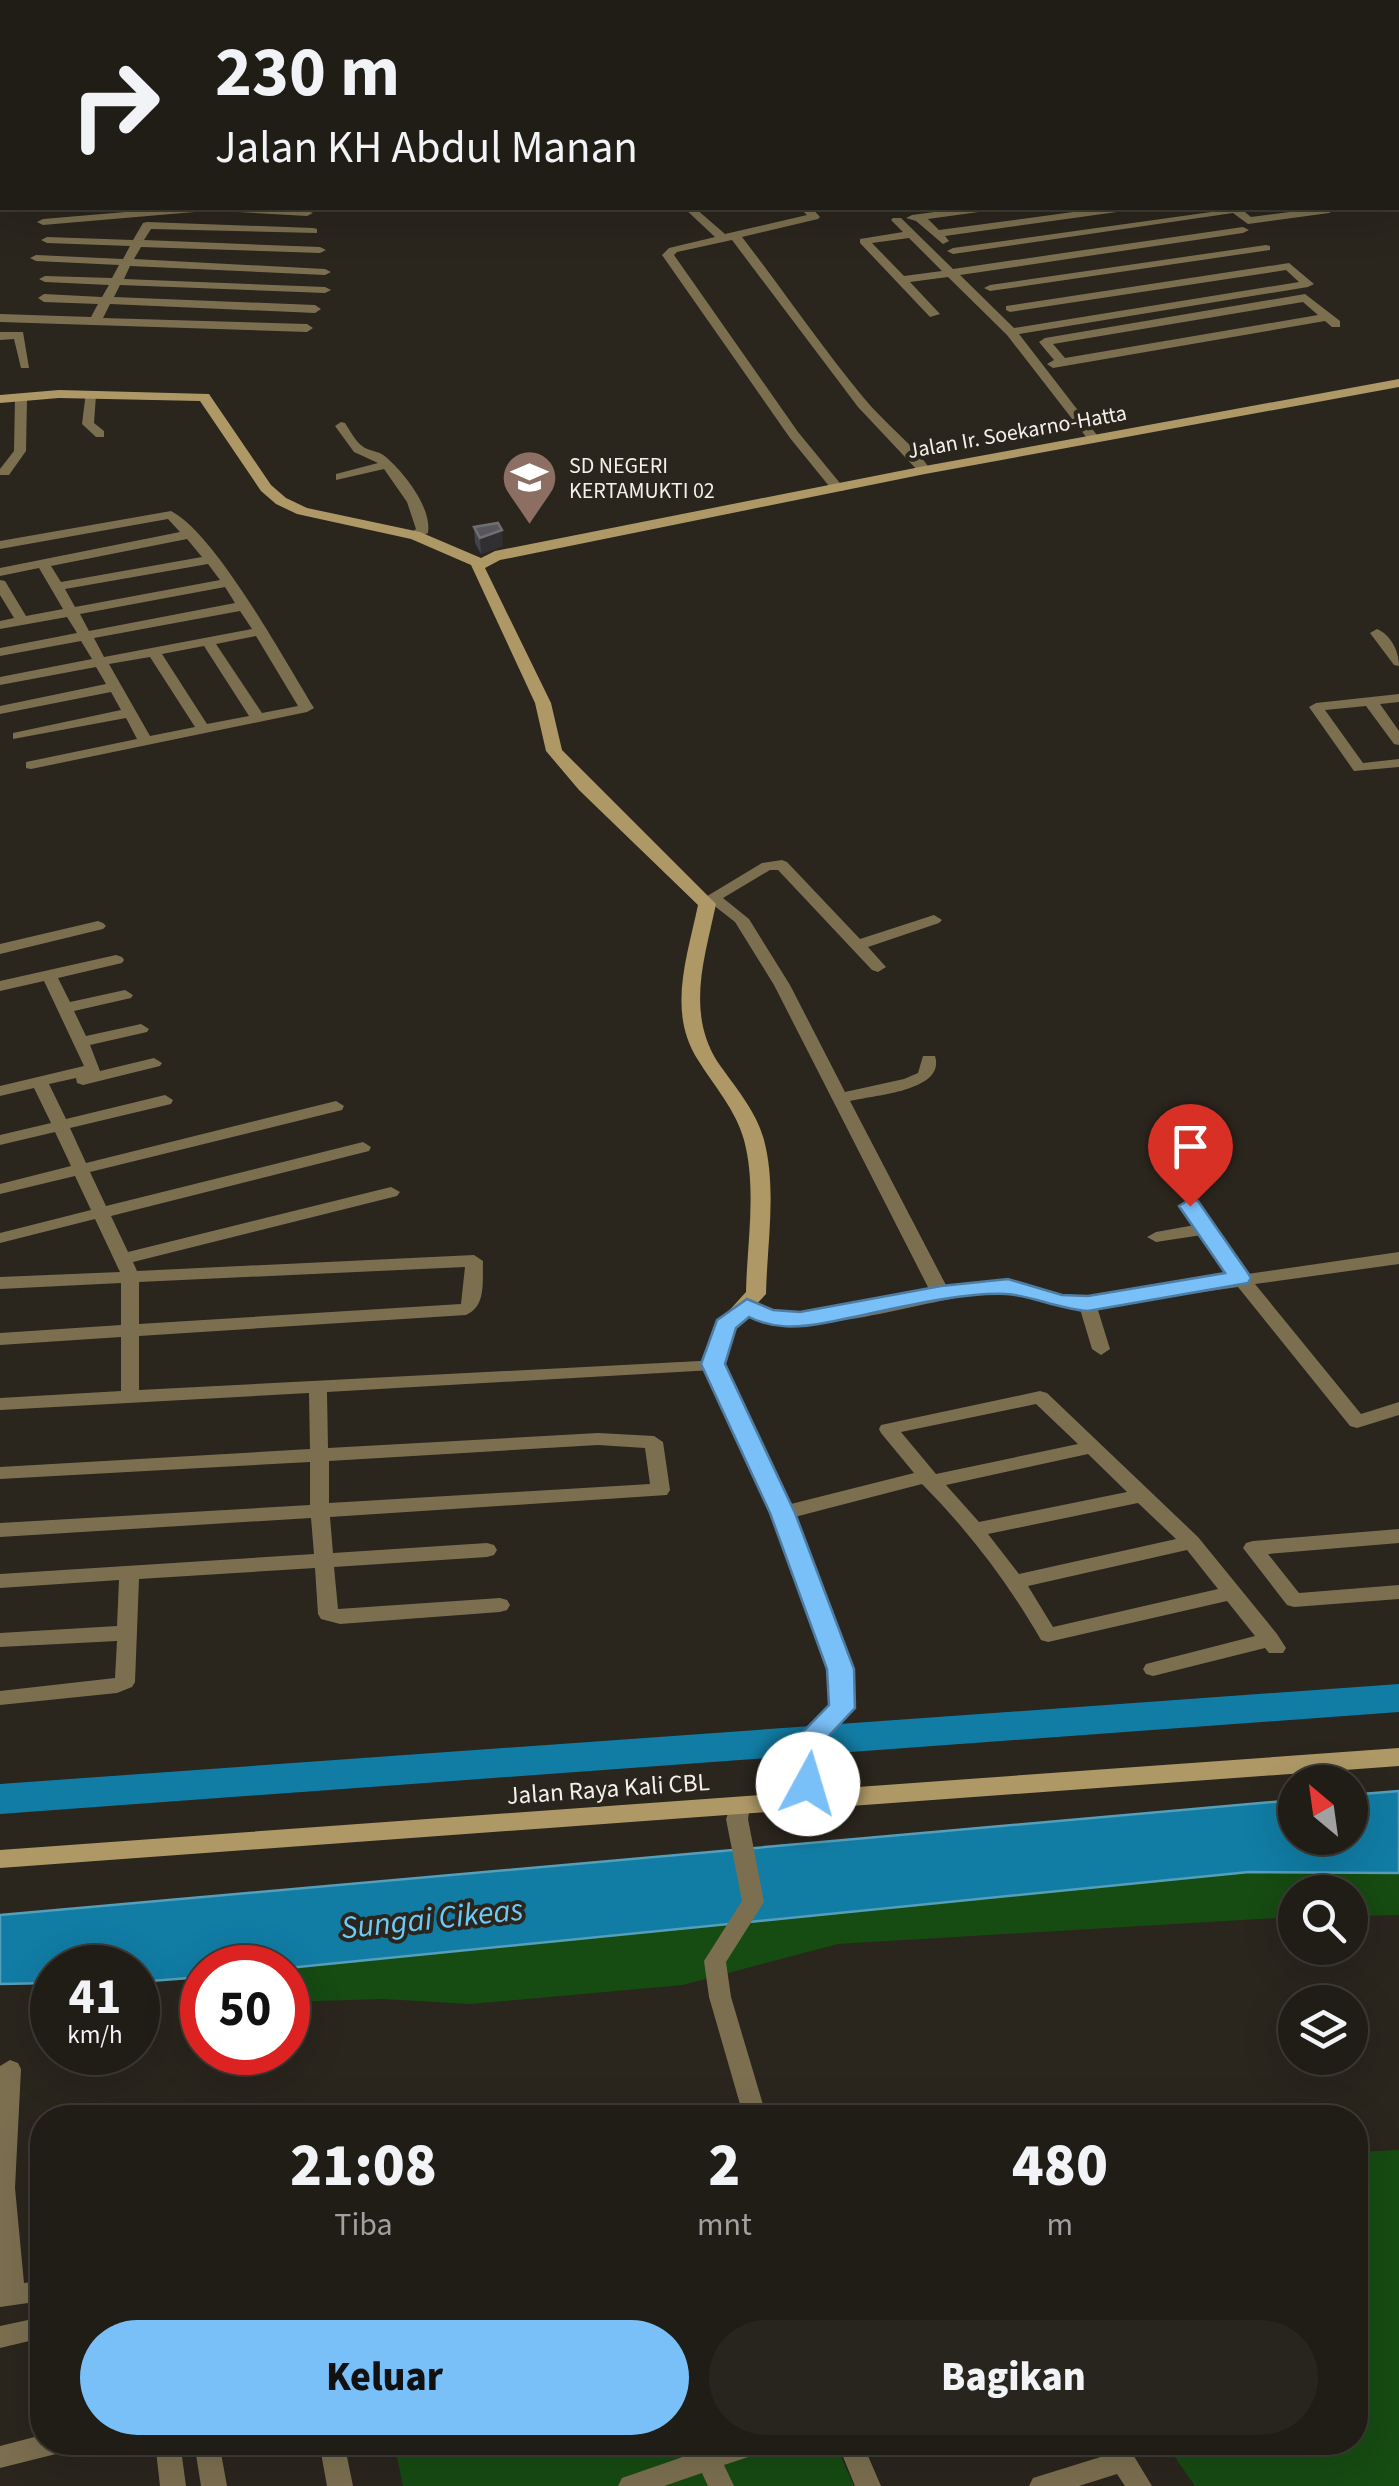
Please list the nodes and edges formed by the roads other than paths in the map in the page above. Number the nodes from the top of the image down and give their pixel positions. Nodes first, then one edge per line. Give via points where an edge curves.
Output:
1 (155, 210) edge
2 (162, 210) edge
3 (255, 210) edge
4 (692, 210) edge
5 (808, 210) edge
6 (971, 210) edge
7 (1088, 210) edge
8 (1231, 210) edge
9 (1330, 210) edge
10 (1284, 212) edge
11 (307, 213) dead end
12 (919, 217) junction
13 (70, 220) junction
14 (43, 222) dead end
15 (147, 225) junction
16 (1109, 229) junction
17 (1243, 230) dead end
18 (313, 232) dead end
19 (911, 234) junction
20 (936, 234) junction
21 (730, 238) junction
22 (47, 240) dead end
23 (138, 244) junction
24 (1128, 247) junction
25 (1266, 248) dead end
26 (320, 250) dead end
27 (953, 252) junction
28 (36, 258) dead end
29 (126, 262) junction
30 (1148, 265) junction
31 (972, 270) junction
32 (325, 272) dead end
33 (951, 273) junction
34 (45, 278) dead end
35 (902, 280) junction
36 (116, 282) junction
37 (1169, 284) junction
38 (990, 288) junction
39 (325, 290) dead end
40 (44, 298) dead end
41 (106, 301) junction
42 (1190, 304) junction
43 (1010, 308) junction
44 (315, 309) dead end
45 (934, 314) dead end
46 (0, 318) edge
47 (96, 319) junction
48 (307, 328) dead end
49 (1031, 329) junction
50 (1011, 332) junction
51 (0, 336) edge
52 (1062, 362) junction
53 (25, 365) dead end
54 (1038, 366) junction
55 (1399, 383) edge
56 (90, 395) junction
57 (20, 398) junction
58 (0, 399) edge
59 (341, 426) dead end
60 (100, 434) dead end
61 (1094, 439) junction
62 (386, 465) junction
63 (925, 470) junction
64 (4, 472) dead end
65 (340, 477) dead end
66 (838, 488) junction
67 (191, 534) junction
68 (416, 536) junction
69 (0, 546) edge
70 (209, 560) junction
71 (43, 563) junction
72 (480, 563) junction
73 (0, 572) edge
74 (226, 583) junction
75 (56, 587) junction
76 (2, 592) edge
77 (243, 606) junction
78 (69, 612) junction
79 (22, 621) junction
80 (0, 626) edge
81 (257, 632) junction
82 (1377, 632) dead end
83 (83, 635) junction
84 (207, 641) junction
85 (153, 651) junction
86 (0, 652) edge
87 (98, 661) junction
88 (1399, 662) edge
89 (0, 680) edge
90 (114, 687) junction
91 (1399, 698) edge
92 (1370, 701) junction
93 (0, 710) edge
94 (130, 713) junction
95 (258, 718) junction
96 (202, 729) junction
97 (18, 736) dead end
98 (146, 741) junction
99 (1399, 741) edge
100 (1399, 763) edge
101 (31, 765) dead end
102 (705, 897) junction
103 (934, 920) dead end
104 (98, 926) dead end
105 (858, 945) junction
106 (0, 949) edge
107 (116, 960) dead end
108 (878, 967) dead end
109 (49, 975) junction
110 (0, 987) edge
111 (126, 995) dead end
112 (0, 1002) edge
113 (65, 1008) junction
114 (140, 1029) dead end
115 (82, 1042) junction
116 (929, 1059) dead end
117 (154, 1063) dead end
118 (42, 1086) junction
119 (0, 1092) edge
120 (839, 1098) junction
121 (165, 1100) dead end
122 (336, 1106) dead end
123 (61, 1125) junction
124 (0, 1140) edge
125 (363, 1146) dead end
126 (82, 1168) junction
127 (0, 1189) edge
128 (390, 1192) dead end
129 (1190, 1206) dead end
130 (102, 1212) junction
131 (1207, 1229) junction
132 (1156, 1237) dead end
133 (0, 1238) edge
134 (1399, 1258) edge
135 (128, 1266) junction
136 (1240, 1278) junction
137 (0, 1283) edge
138 (941, 1294) junction
139 (1088, 1303) junction
140 (742, 1311) junction
141 (132, 1332) junction
142 (0, 1339) edge
143 (1101, 1349) dead end
144 (713, 1364) junction
145 (318, 1386) junction
146 (130, 1396) junction
147 (0, 1404) edge
148 (1399, 1408) edge
149 (1093, 1447) junction
150 (318, 1453) junction
151 (0, 1473) edge
152 (929, 1479) junction
153 (1139, 1496) junction
154 (320, 1510) junction
155 (783, 1513) junction
156 (0, 1530) edge
157 (974, 1530) junction
158 (1399, 1536) edge
159 (1191, 1542) junction
160 (486, 1550) dead end
161 (324, 1560) junction
162 (130, 1573) junction
163 (0, 1581) edge
164 (1015, 1582) junction
165 (1234, 1592) junction
166 (1399, 1592) edge
167 (500, 1605) dead end
168 (126, 1632) junction
169 (0, 1640) edge
170 (1153, 1669) dead end
171 (0, 1698) edge
172 (1399, 1758) edge
173 (793, 1802) junction
174 (738, 1812) junction
175 (0, 1859) edge
176 (10, 2069) dead end
177 (752, 2105) edge
178 (7, 2296) edge
179 (30, 2331) edge
180 (0, 2337) edge
181 (30, 2450) edge
182 (169, 2455) edge
183 (208, 2455) edge
184 (333, 2455) edge
185 (723, 2455) edge
186 (854, 2455) edge
187 (0, 2457) edge
188 (709, 2460) junction
189 (173, 2486) edge
190 (214, 2486) edge
191 (340, 2486) edge
192 (631, 2486) edge
193 (721, 2486) edge
194 (868, 2486) edge
195 (1042, 2486) edge
196 (1139, 2486) edge

1 - 13 street
2 - 15 street
3 - 11 street
4 - 21 street
5 - 21 street via 814,217
6 - 12 street
7 - 16 street
7 - 20 street
8 - 10 street via 1248,221
8 - 16 street
9 - 10 street
12 - 19 street via 897,220
12 - 20 street
13 - 14 street
13 - 15 street
15 - 18 street
15 - 23 street
16 - 24 street
16 - 27 street
17 - 24 street
19 - 33 street
19 - 35 street via 864,241
20 - 27 street
21 - 63 street via 854,396 910,447
21 - 66 street via 673,250 669,257
22 - 23 street
23 - 26 street
23 - 29 street
24 - 30 street
24 - 31 street
25 - 30 street
27 - 31 street
28 - 29 street
29 - 32 street
29 - 36 street
30 - 37 street
30 - 38 street
31 - 33 street
31 - 38 street
33 - 35 street
33 - 50 street
34 - 36 street
35 - 45 street
36 - 39 street
36 - 41 street
37 - 42 street
37 - 42 street via 1289,266 1308,284
37 - 43 street
38 - 43 street
40 - 41 street
41 - 44 street
41 - 47 street
42 - 49 street
43 - 49 street
46 - 47 street
47 - 48 street
49 - 50 street
50 - 54 street
51 - 53 street via 19,335
52 - 52 street via 1331,320 1305,298 1045,342
52 - 54 street
54 - 61 street
55 - 61 main road, Jalan Ir. Soekarno-Hatta
56 - 57 main road
56 - 60 street via 88,424
56 - 68 main road via 204,397 281,501
57 - 58 main road
57 - 64 street via 20,451
59 - 62 street via 361,451
61 - 63 main road, Jalan Ir. Soekarno-Hatta
62 - 65 street
62 - 68 street via 424,519
63 - 66 main road, Jalan Ir. Soekarno-Hatta
66 - 72 main road, Jalan Ir. Soekarno-Hatta
67 - 69 street via 171,515
67 - 70 street
67 - 71 street
68 - 72 main road
70 - 74 street
70 - 75 street
71 - 73 street
71 - 75 street
72 - 102 main road via 478,572 543,703 554,751
74 - 77 street
74 - 78 street
75 - 78 street
76 - 79 street
77 - 81 street
77 - 83 street
78 - 79 street
78 - 83 street
79 - 80 street
81 - 84 street
81 - 95 street via 307,708
82 - 88 street
83 - 86 street
83 - 87 street
84 - 85 street
84 - 95 street
85 - 87 street
85 - 96 street
87 - 89 street
87 - 90 street
90 - 93 street
90 - 94 street
91 - 92 street
92 - 99 street
92 - 100 street via 1316,707 1359,768
94 - 97 street
94 - 98 street
95 - 96 street
96 - 98 street
98 - 101 street
102 - 105 street via 782,865
102 - 120 street via 741,919 753,936
102 - 140 main road via 691,1023 758,1158 756,1294
103 - 105 street
104 - 106 street
105 - 108 street
107 - 109 street
109 - 110 street
109 - 113 street
110 - 112 street
111 - 113 street
113 - 115 street
114 - 115 street
115 - 118 street via 94,1069
116 - 120 street via 919,1079
117 - 118 street
118 - 119 street
118 - 123 street
120 - 138 street
121 - 123 street
122 - 126 street
123 - 124 street
123 - 126 street
125 - 130 street
126 - 127 street
126 - 130 street
128 - 135 street
129 - 131 street
130 - 133 street
130 - 135 street
131 - 132 street
131 - 136 street
134 - 136 street
135 - 137 street
135 - 141 street
135 - 141 street via 474,1262 466,1309
136 - 139 street
136 - 148 street via 1357,1422
138 - 139 street via 1008,1286
138 - 140 street via 800,1320
139 - 143 street
140 - 144 main road via 726,1325
141 - 142 street
141 - 146 street
144 - 145 street
144 - 155 main road
145 - 146 street
145 - 150 street
146 - 147 street
149 - 152 street
149 - 152 street via 1040,1397 888,1429
149 - 153 street
150 - 151 street
150 - 154 street
150 - 154 street via 588,1439 654,1442 660,1490
152 - 155 street
152 - 157 street
153 - 157 street
153 - 159 street
154 - 156 street
154 - 161 street
155 - 173 main road via 840,1669 842,1708 810,1738 808,1784
157 - 164 street
158 - 166 street via 1253,1548 1294,1600
159 - 164 street
159 - 165 street
160 - 161 street
161 - 162 street
161 - 167 street via 325,1610 334,1618
162 - 163 street
162 - 168 street
164 - 165 street via 1048,1635
165 - 170 street via 1273,1643
168 - 169 street
168 - 171 street via 126,1680 120,1685
172 - 173 main road, Jalan Raya Kali CBL
173 - 174 main road, Jalan Raya Kali CBL
174 - 175 main road, Jalan Raya Kali CBL
174 - 177 street via 753,1902 716,1961 720,1998
176 - 178 street via 3,2188
179 - 180 street
181 - 187 street
182 - 189 street
183 - 190 street
184 - 191 street
185 - 188 street
186 - 194 street
188 - 192 street
188 - 193 street
195 - 196 street via 1118,2460 1128,2464

